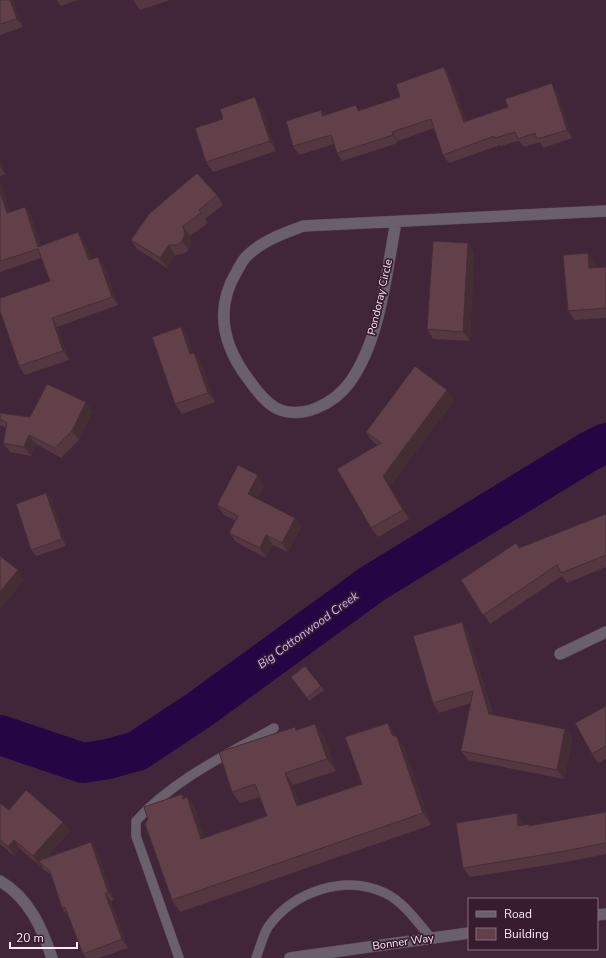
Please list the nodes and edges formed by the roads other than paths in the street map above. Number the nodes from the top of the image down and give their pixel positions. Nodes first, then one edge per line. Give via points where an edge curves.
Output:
1 (606, 211) edge
2 (396, 222) junction
3 (606, 632) edge
4 (560, 654) dead end
5 (274, 728) dead end
6 (0, 881) edge
7 (468, 933) edge
8 (431, 938) junction
9 (52, 958) edge
10 (178, 958) edge
11 (256, 958) edge
12 (290, 958) edge

1 - 2 street, Pondoray Circle
2 - 2 street, Pondoray Circle via 374,332 350,382 337,397 318,408 296,412 277,408 258,393 237,365 226,338 223,316 225,295 246,256 267,240 303,226
3 - 4 street
5 - 10 lane via 212,762 153,802 136,821 136,836
6 - 9 street via 11,888 30,910 40,925
7 - 8 street, Bonner Way
8 - 11 lane via 405,908 386,894 367,887 343,884 316,890 288,905 268,927
8 - 12 street, Bonner Way

